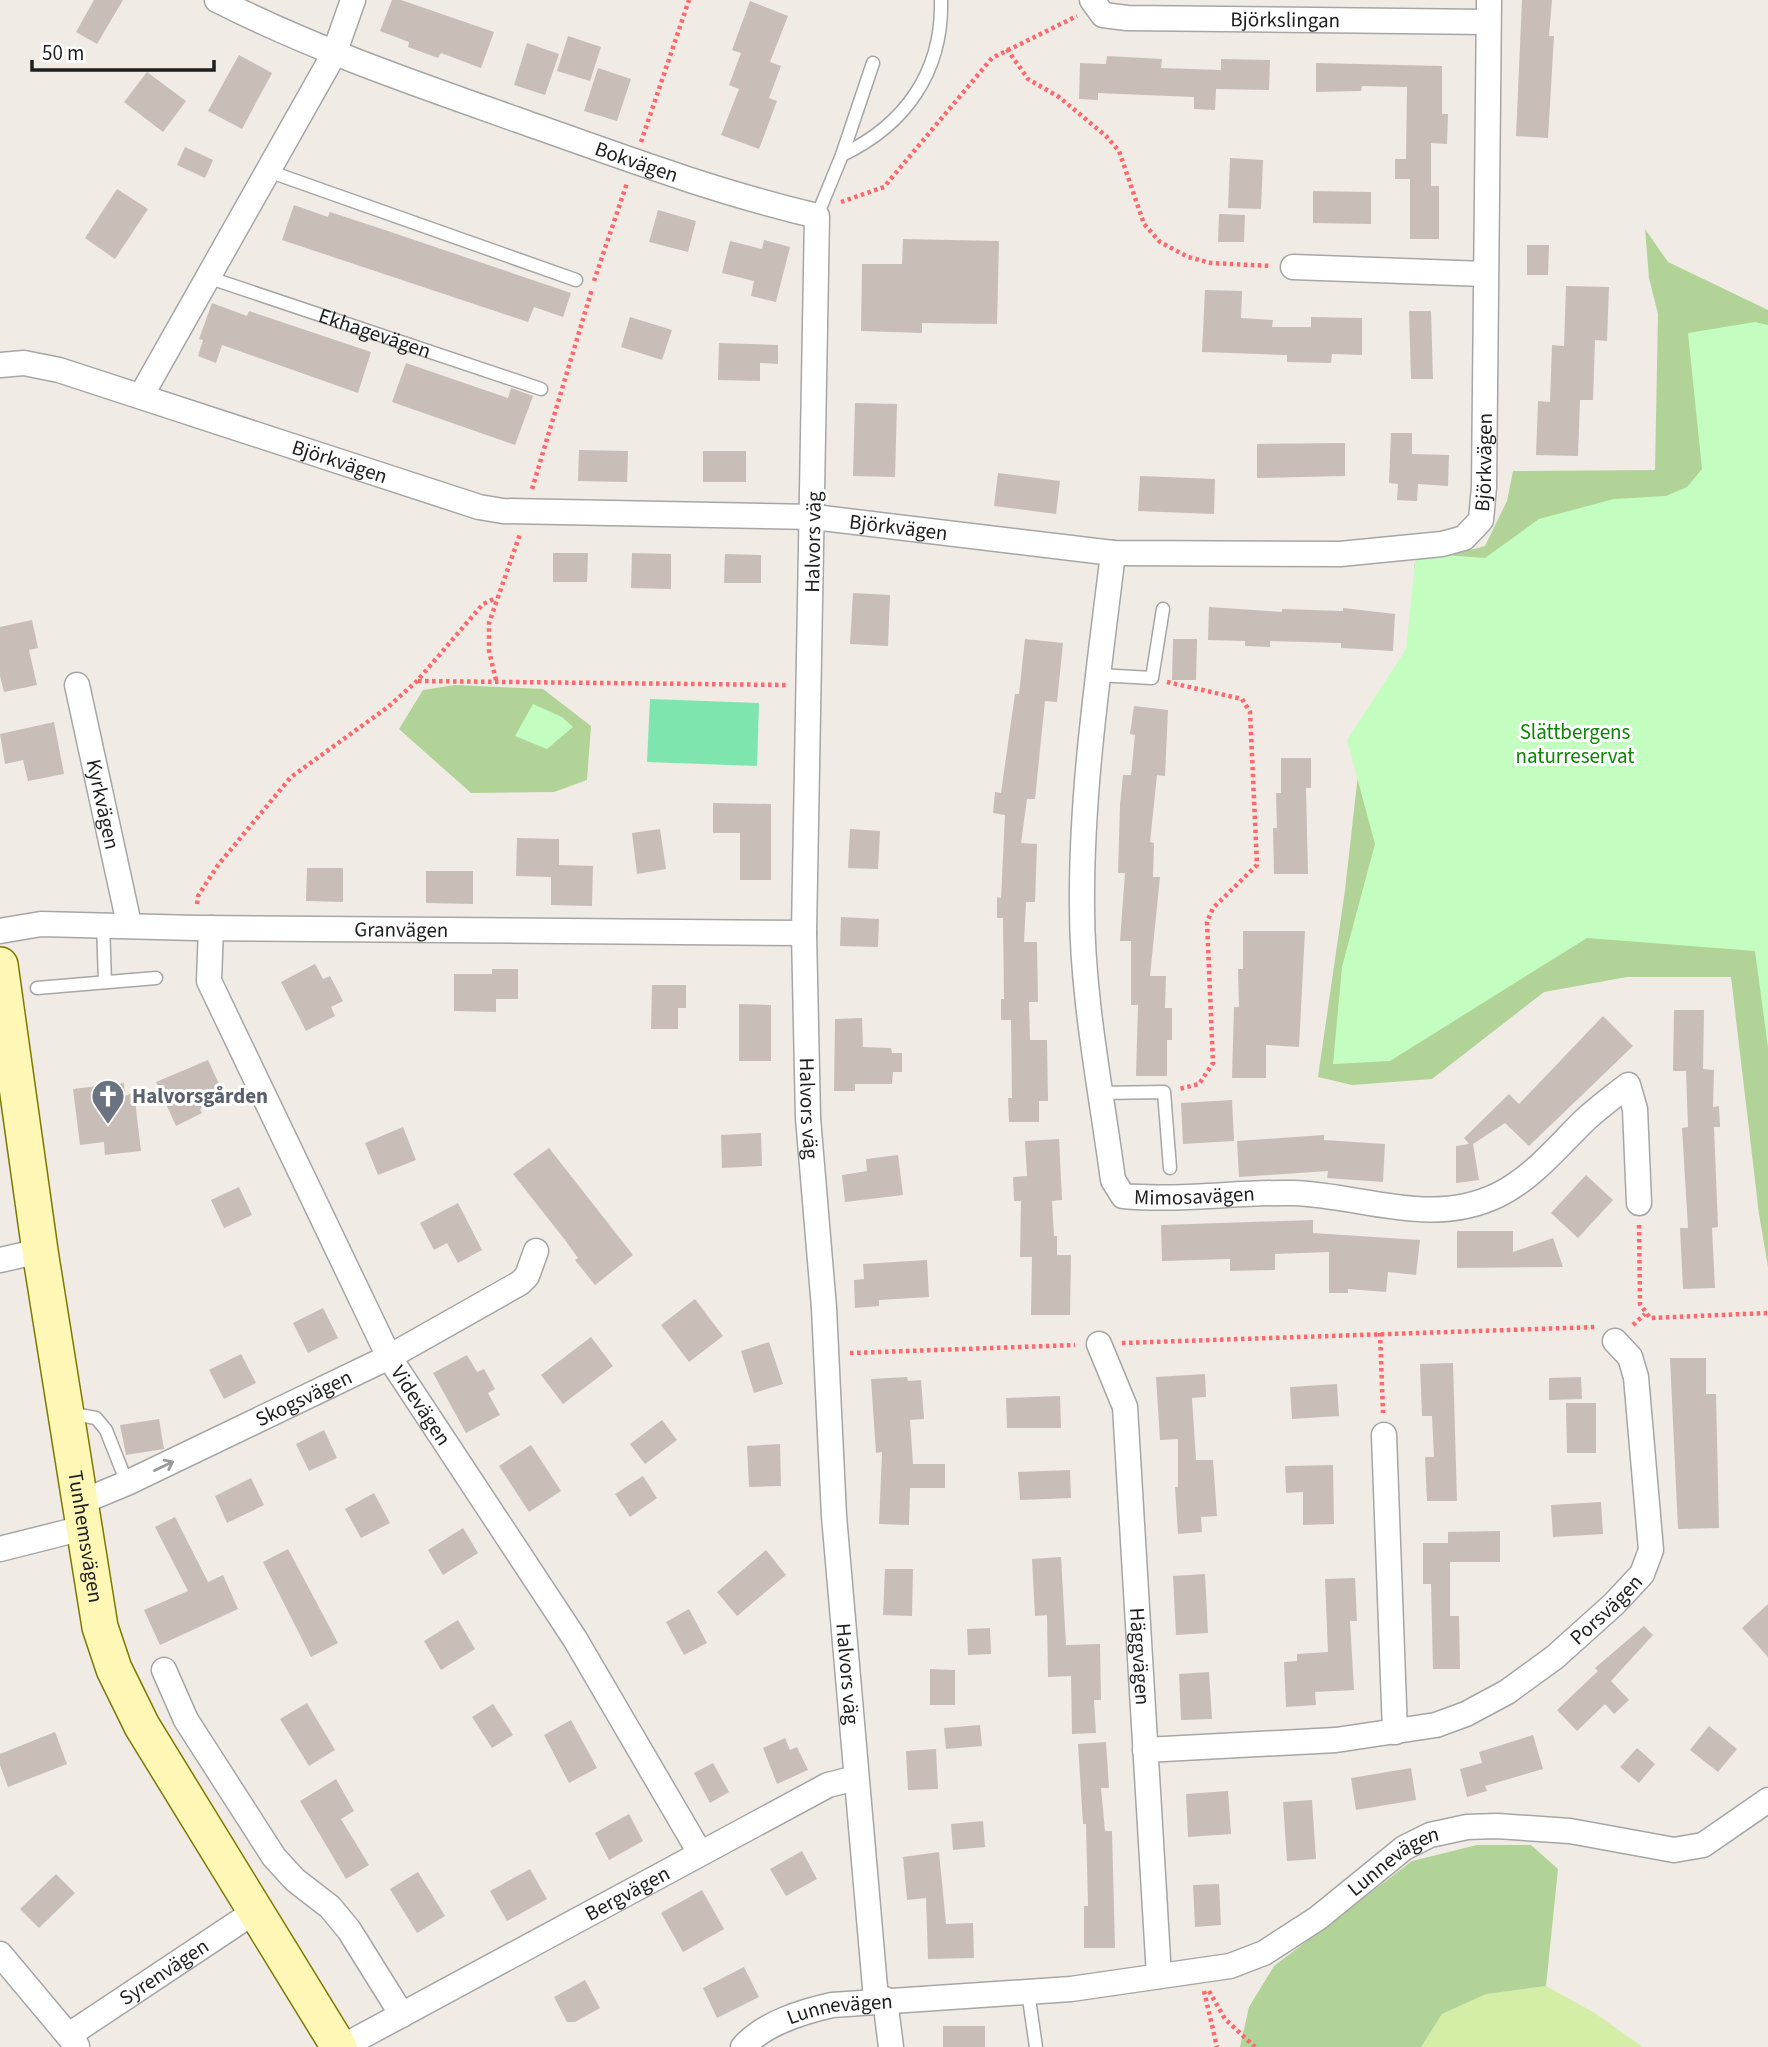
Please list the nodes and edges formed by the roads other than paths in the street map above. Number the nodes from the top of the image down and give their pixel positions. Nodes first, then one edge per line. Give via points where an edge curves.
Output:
1 (216, 0) edge
2 (353, 0) edge
3 (941, 0) edge
4 (1094, 2) edge
5 (1488, 11) edge
6 (334, 54) junction
7 (873, 63) dead end
8 (842, 155) junction
9 (268, 171) junction
10 (817, 216) junction
11 (1293, 267) road end
12 (1485, 274) junction
13 (207, 277) junction
14 (576, 280) dead end
15 (0, 365) edge
16 (541, 389) dead end
17 (141, 396) junction
18 (814, 517) junction
19 (1112, 553) junction
20 (1163, 609) dead end
21 (1098, 675) junction
22 (77, 685) dead end
23 (103, 924) junction
24 (130, 925) junction
25 (204, 928) junction
26 (0, 930) edge
27 (804, 933) junction
28 (0, 965) edge
29 (156, 978) dead end
30 (105, 982) junction
31 (37, 988) dead end
32 (1101, 1093) junction
33 (1170, 1168) dead end
34 (1640, 1203) road end
35 (40, 1251) junction
36 (536, 1251) dead end
37 (0, 1260) edge
38 (1615, 1341) road end
39 (1099, 1344) road end
40 (389, 1357) junction
41 (65, 1412) junction
42 (1384, 1435) road end
43 (127, 1483) junction
44 (81, 1515) junction
45 (0, 1549) edge
46 (164, 1670) dead end
47 (1395, 1732) junction
48 (1146, 1751) junction
49 (856, 1778) junction
50 (1768, 1800) edge
51 (700, 1853) junction
52 (257, 1910) junction
53 (0, 1954) edge
54 (1159, 1976) junction
55 (1028, 1992) junction
56 (880, 1999) junction
57 (402, 2015) junction
58 (73, 2041) edge
59 (340, 2047) edge
60 (743, 2047) edge
61 (891, 2047) edge
62 (1036, 2047) edge

1 - 6 street, Bokvägen
2 - 6 street
3 - 8 lane via 936,51 915,97 874,140
4 - 5 street, Björkslingan via 1103,15 1127,18
5 - 12 street, Björkvägen
6 - 9 street
6 - 10 street, Bokvägen via 635,161 755,201
7 - 8 lane
8 - 10 lane
9 - 13 street
9 - 14 lane
10 - 18 street, Halvors väg
11 - 12 street
12 - 19 street, Björkvägen via 1484,487 1480,520 1464,538 1340,555
13 - 16 lane, Ekhagevägen
13 - 17 street
15 - 17 street, Björkvägen via 24,363 60,370
17 - 18 street, Björkvägen via 479,507
18 - 19 street, Björkvägen
18 - 27 street, Halvors väg
19 - 21 street, Mimosavägen
20 - 21 lane via 1152,678
21 - 32 street, Mimosavägen via 1084,813 1082,909
22 - 24 street, Kyrkvägen
23 - 24 street, Granvägen
23 - 26 street, Granvägen via 41,923
23 - 30 lane
24 - 25 street, Granvägen
25 - 27 street, Granvägen
25 - 40 street, Videvägen via 209,981
27 - 49 street, Halvors väg via 808,1118
28 - 35 street, Tunhemsvägen
29 - 30 lane
30 - 31 lane
32 - 33 lane via 1164,1091
32 - 34 street, Mimosavägen via 1113,1180 1123,1196 1319,1194 1367,1205 1427,1210 1465,1206 1497,1196 1525,1180 1589,1116 1628,1086 1635,1109
35 - 37 street
35 - 41 street, Tunhemsvägen
36 - 40 street, Skogsvägen via 520,1283
38 - 47 street, Porsvägen via 1630,1357 1636,1377 1651,1550 1642,1574 1555,1657 1507,1692 1436,1725
39 - 48 street, Häggvägen via 1125,1407
43 -> 40 street, Skogsvägen
40 - 51 street, Videvägen via 575,1639
41 - 43 lane via 96,1418 106,1430
41 - 44 street, Tunhemsvägen
42 - 47 street
43 - 44 street, Skogsvägen
44 - 45 street, Skogsvägen
44 - 52 street, Tunhemsvägen via 100,1627 114,1669 142,1726
46 - 57 street via 186,1720 274,1857 349,1930
47 - 48 street, Porsvägen
48 - 54 street, Häggvägen
49 - 51 street, Bergvägen via 828,1785
49 - 56 street, Halvors väg
50 - 54 street, Lunnevägen via 1703,1845 1674,1850 1570,1831 1510,1827 1466,1827 1430,1835 1404,1848 1318,1918 1264,1953 1230,1966
51 - 57 street, Bergvägen
52 - 58 street, Syrenvägen
52 - 59 street, Tunhemsvägen
53 - 58 street
54 - 55 street, Lunnevägen
55 - 56 street, Lunnevägen
55 - 62 lane
56 - 60 street, Lunnevägen via 802,2012
56 - 61 street, Halvors väg
57 - 59 street, Bergvägen

